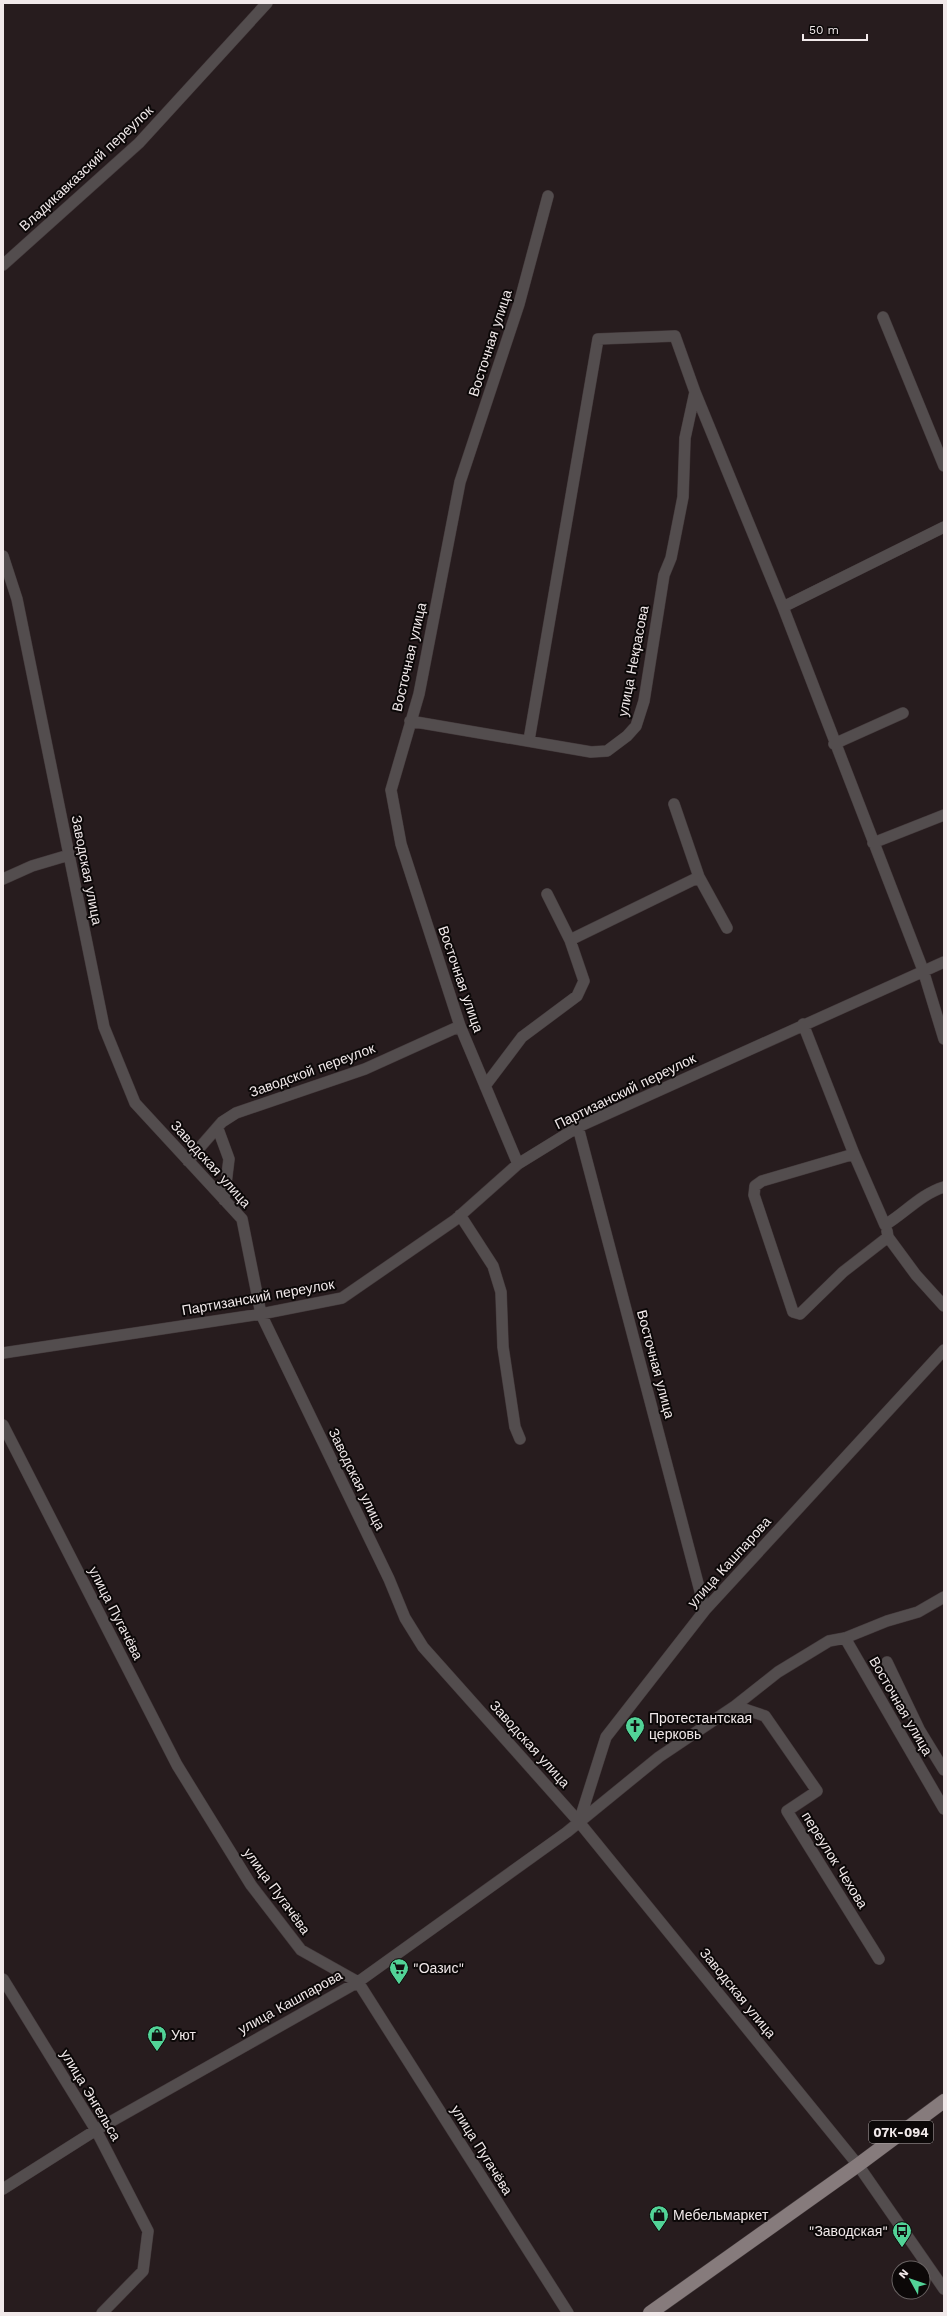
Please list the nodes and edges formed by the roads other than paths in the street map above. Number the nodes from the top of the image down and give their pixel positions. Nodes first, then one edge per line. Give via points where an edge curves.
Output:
1 (267, 3) edge
2 (548, 196) dead end
3 (3, 265) edge
4 (883, 317) dead end
5 (695, 392) junction
6 (944, 466) edge
7 (944, 527) edge
8 (3, 556) edge
9 (783, 607) junction
10 (903, 714) dead end
11 (410, 721) junction
12 (529, 740) junction
13 (834, 744) junction
14 (674, 804) dead end
15 (944, 815) edge
16 (873, 843) junction
17 (69, 855) junction
18 (699, 877) junction
19 (3, 879) edge
20 (548, 894) dead end
21 (727, 928) dead end
22 (570, 940) junction
23 (944, 962) edge
24 (923, 970) junction
25 (803, 1024) junction
26 (460, 1026) junction
27 (944, 1039) edge
28 (485, 1086) junction
29 (578, 1127) junction
30 (218, 1129) junction
31 (854, 1154) junction
32 (188, 1161) junction
33 (518, 1164) junction
34 (944, 1187) edge
35 (224, 1200) junction
36 (460, 1215) junction
37 (885, 1225) junction
38 (888, 1237) junction
39 (944, 1306) edge
40 (261, 1314) junction
41 (944, 1350) edge
42 (3, 1352) edge
43 (3, 1425) edge
44 (520, 1439) dead end
45 (944, 1597) edge
46 (705, 1610) junction
47 (845, 1638) junction
48 (887, 1662) dead end
49 (735, 1706) junction
50 (909, 1750) junction
51 (932, 1751) junction
52 (944, 1770) edge
53 (944, 1809) edge
54 (579, 1822) junction
55 (879, 1959) dead end
56 (3, 1979) edge
57 (358, 1982) junction
58 (944, 2101) edge
59 (96, 2130) junction
60 (858, 2165) junction
61 (3, 2189) edge
62 (944, 2289) edge
63 (102, 2313) edge
64 (568, 2313) edge
65 (650, 2313) edge

1 - 3 street, Владикавказский переулок via 138,143
2 - 11 street, Восточная улица via 519,304 460,482 419,694
4 - 6 street
5 - 9 street
5 - 12 street, улица Некрасова via 685,438 683,497 671,558 664,575 644,701 636,726 607,751 591,752
5 - 12 street via 675,336 598,339
7 - 9 street
8 - 17 street, Заводская улица via 17,599
9 - 13 street
10 - 13 street
11 - 12 street, улица Некрасова
11 - 26 street, Восточная улица via 391,790 400,844
13 - 16 street
14 - 18 street
15 - 16 street
16 - 24 street
17 - 19 street via 32,866
17 - 32 street, Заводская улица via 104,1027 135,1103
18 - 21 street
18 - 22 street
20 - 22 street
22 - 28 street via 584,981 578,996 522,1037
23 - 24 street, Партизанский переулок
24 - 25 street, Партизанский переулок
24 - 27 street
25 - 29 street, Партизанский переулок
25 - 31 street
26 - 28 street, Восточная улица
26 - 30 street, Заводской переулок via 365,1069 236,1113 222,1122
28 - 33 street, Восточная улица
29 - 33 street, Партизанский переулок
29 - 46 street, Восточная улица
30 - 32 street, Заводской переулок
30 - 35 street via 229,1159
31 - 37 street
31 - 38 street via 762,1181 755,1186 754,1195 794,1312 800,1314 853,1264
32 - 35 street, Заводская улица
33 - 36 street, Партизанский переулок
34 - 37 street via 924,1195
35 - 40 street, Заводская улица via 242,1219
36 - 40 street, Партизанский переулок via 342,1298
36 - 44 street via 493,1266 501,1292 503,1347 515,1427
37 - 38 street
38 - 39 street via 916,1275
40 - 42 street, Партизанский переулок
40 - 54 street, Заводская улица via 408,1624 423,1647
41 - 46 street, улица Кашпарова
43 - 57 street, улица Пугачёва via 177,1765 251,1885 301,1950
45 - 47 street, улица Кашпарова via 918,1612
46 - 54 street, улица Кашпарова via 606,1737
47 - 49 street, улица Кашпарова via 829,1641 784,1668
47 - 50 street, Восточная улица
48 - 51 street, Восточная улица
49 - 54 street, улица Кашпарова via 659,1757
49 - 55 street, переулок Чехова via 765,1716 817,1791 787,1811
50 - 51 street
50 - 53 street, Восточная улица
51 - 52 street, Восточная улица
54 - 57 street, улица Кашпарова
54 - 60 street, Заводская улица
56 - 59 street, улица Энгельса
57 - 59 street, улица Кашпарова
57 - 64 street, улица Пугачёва
58 - 60 main road, 07К-094
59 - 61 street, улица Кашпарова
59 - 63 street, улица Энгельса via 148,2231 143,2271
60 - 62 street, Заводская улица
60 - 65 main road

